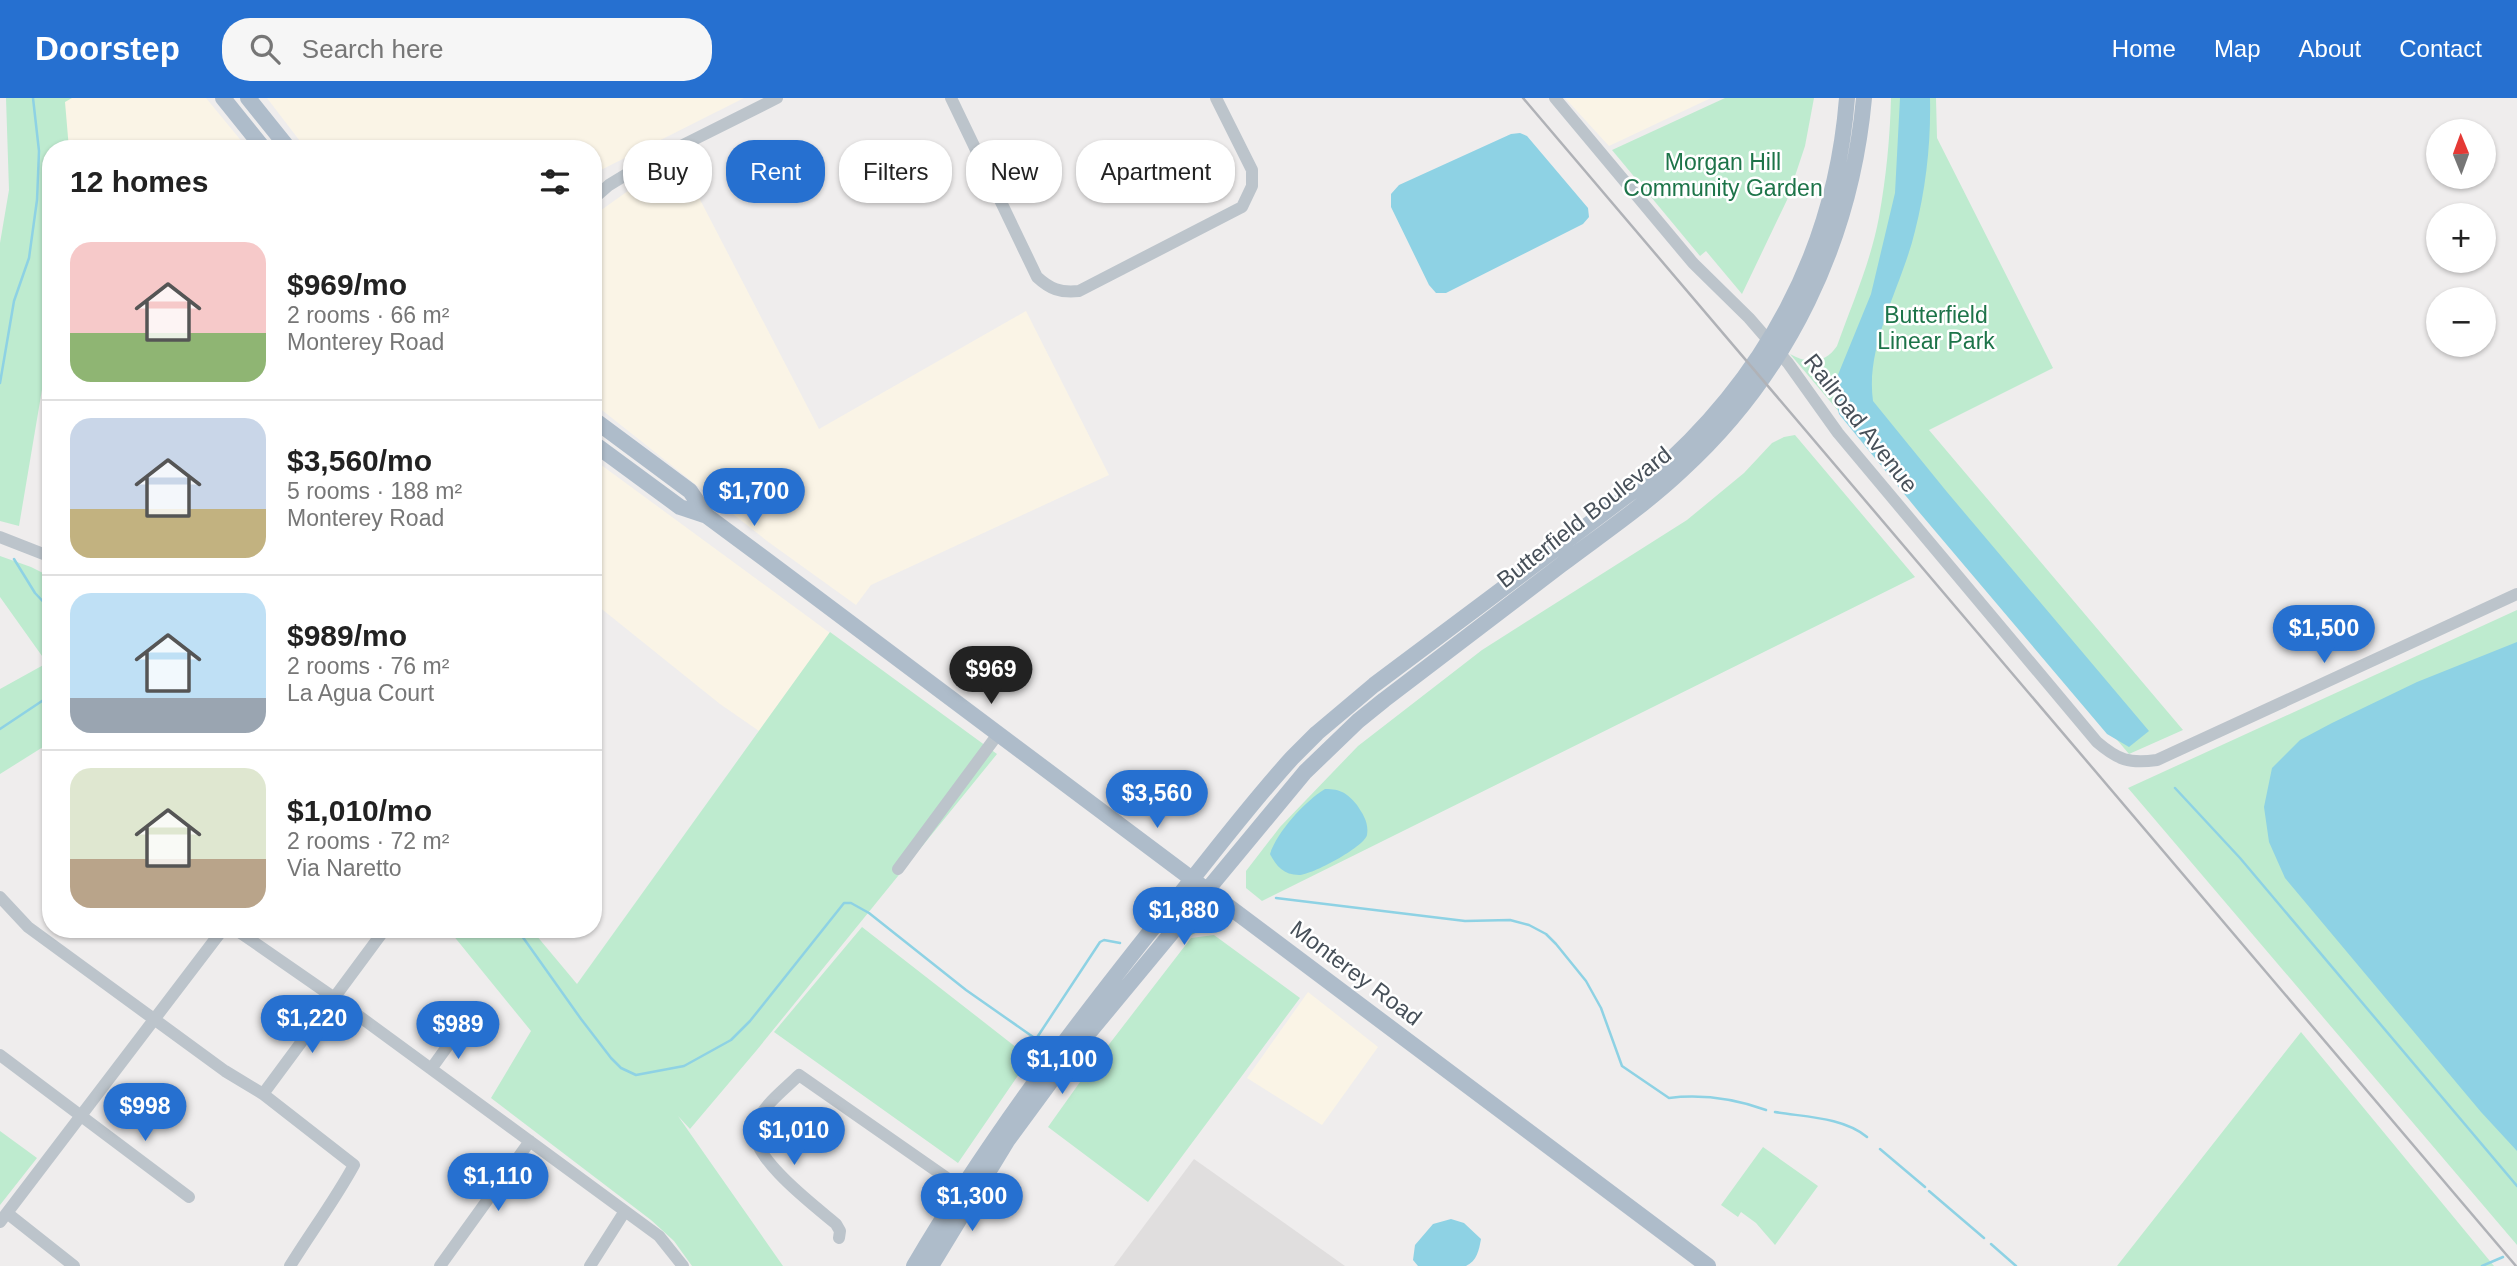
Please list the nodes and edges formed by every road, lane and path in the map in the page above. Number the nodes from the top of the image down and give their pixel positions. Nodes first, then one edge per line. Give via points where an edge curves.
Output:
1 (223, 98) edge
2 (248, 98) edge
3 (777, 98) edge
4 (951, 98) edge
5 (1216, 98) edge
6 (1555, 98) edge
7 (1847, 98) edge
8 (1864, 98) edge
9 (257, 140) edge
10 (282, 140) edge
11 (602, 191) edge
12 (1734, 405) junction
13 (602, 426) edge
14 (602, 450) edge
15 (708, 516) junction
16 (0, 537) edge
17 (42, 553) edge
18 (2517, 594) edge
19 (998, 734) junction
20 (898, 869) dead end
21 (1192, 878) junction
22 (1208, 890) junction
23 (0, 897) edge
24 (42, 937) edge
25 (43, 938) edge
26 (215, 938) edge
27 (249, 938) edge
28 (379, 938) edge
29 (333, 997) junction
30 (154, 1020) junction
31 (457, 1033) dead end
32 (0, 1055) edge
33 (431, 1069) junction
34 (263, 1094) junction
35 (82, 1115) junction
36 (530, 1141) junction
37 (961, 1188) junction
38 (189, 1197) dead end
39 (625, 1211) junction
40 (3, 1217) edge
41 (839, 1238) dead end
42 (74, 1266) edge
43 (290, 1266) edge
44 (440, 1266) edge
45 (590, 1266) edge
46 (683, 1266) edge
47 (914, 1266) edge
48 (931, 1266) edge
49 (1708, 1266) edge

1 - 9 main road
2 - 10 main road
3 - 11 street via 637,168
4 - 5 street via 1037,277 1049,288 1064,292 1079,291 1242,207 1252,186 1252,170
6 - 18 street, Railroad Avenue via 1693,263 1788,363 1838,433 2115,757 2157,760
7 - 12 main road, Butterfield Boulevard via 1827,213 1802,279
8 - 12 main road, Butterfield Boulevard via 1842,217 1815,289 1778,357
12 - 21 main road, Butterfield Boulevard via 1649,479 1317,733 1277,774
12 - 22 main road, Butterfield Boulevard via 1702,452 1658,491 1358,720 1306,772
13 - 15 main road, Monterey Road via 690,491
14 - 15 main road, Monterey Road via 680,507
15 - 19 main road, Monterey Road
16 - 17 street
19 - 20 street
19 - 21 main road, Monterey Road
21 - 22 main road, Monterey Road
21 - 37 main road, Butterfield Boulevard via 1042,1069
22 - 48 main road, Butterfield Boulevard via 1036,1100
22 - 49 main road, Monterey Road
23 - 24 street
25 - 30 street
26 - 30 street
27 - 29 street
28 - 29 street
29 - 33 street
29 - 34 street
30 - 34 street
30 - 35 street
31 - 33 street
32 - 35 street
33 - 36 street
34 - 43 street via 354,1165
35 - 38 street
35 - 40 street
36 - 39 street
36 - 44 street
37 - 41 street via 799,1075 760,1115 754,1131 767,1160 836,1224
37 - 47 main road, Butterfield Boulevard
39 - 45 street
39 - 46 street via 659,1236
40 - 42 street

